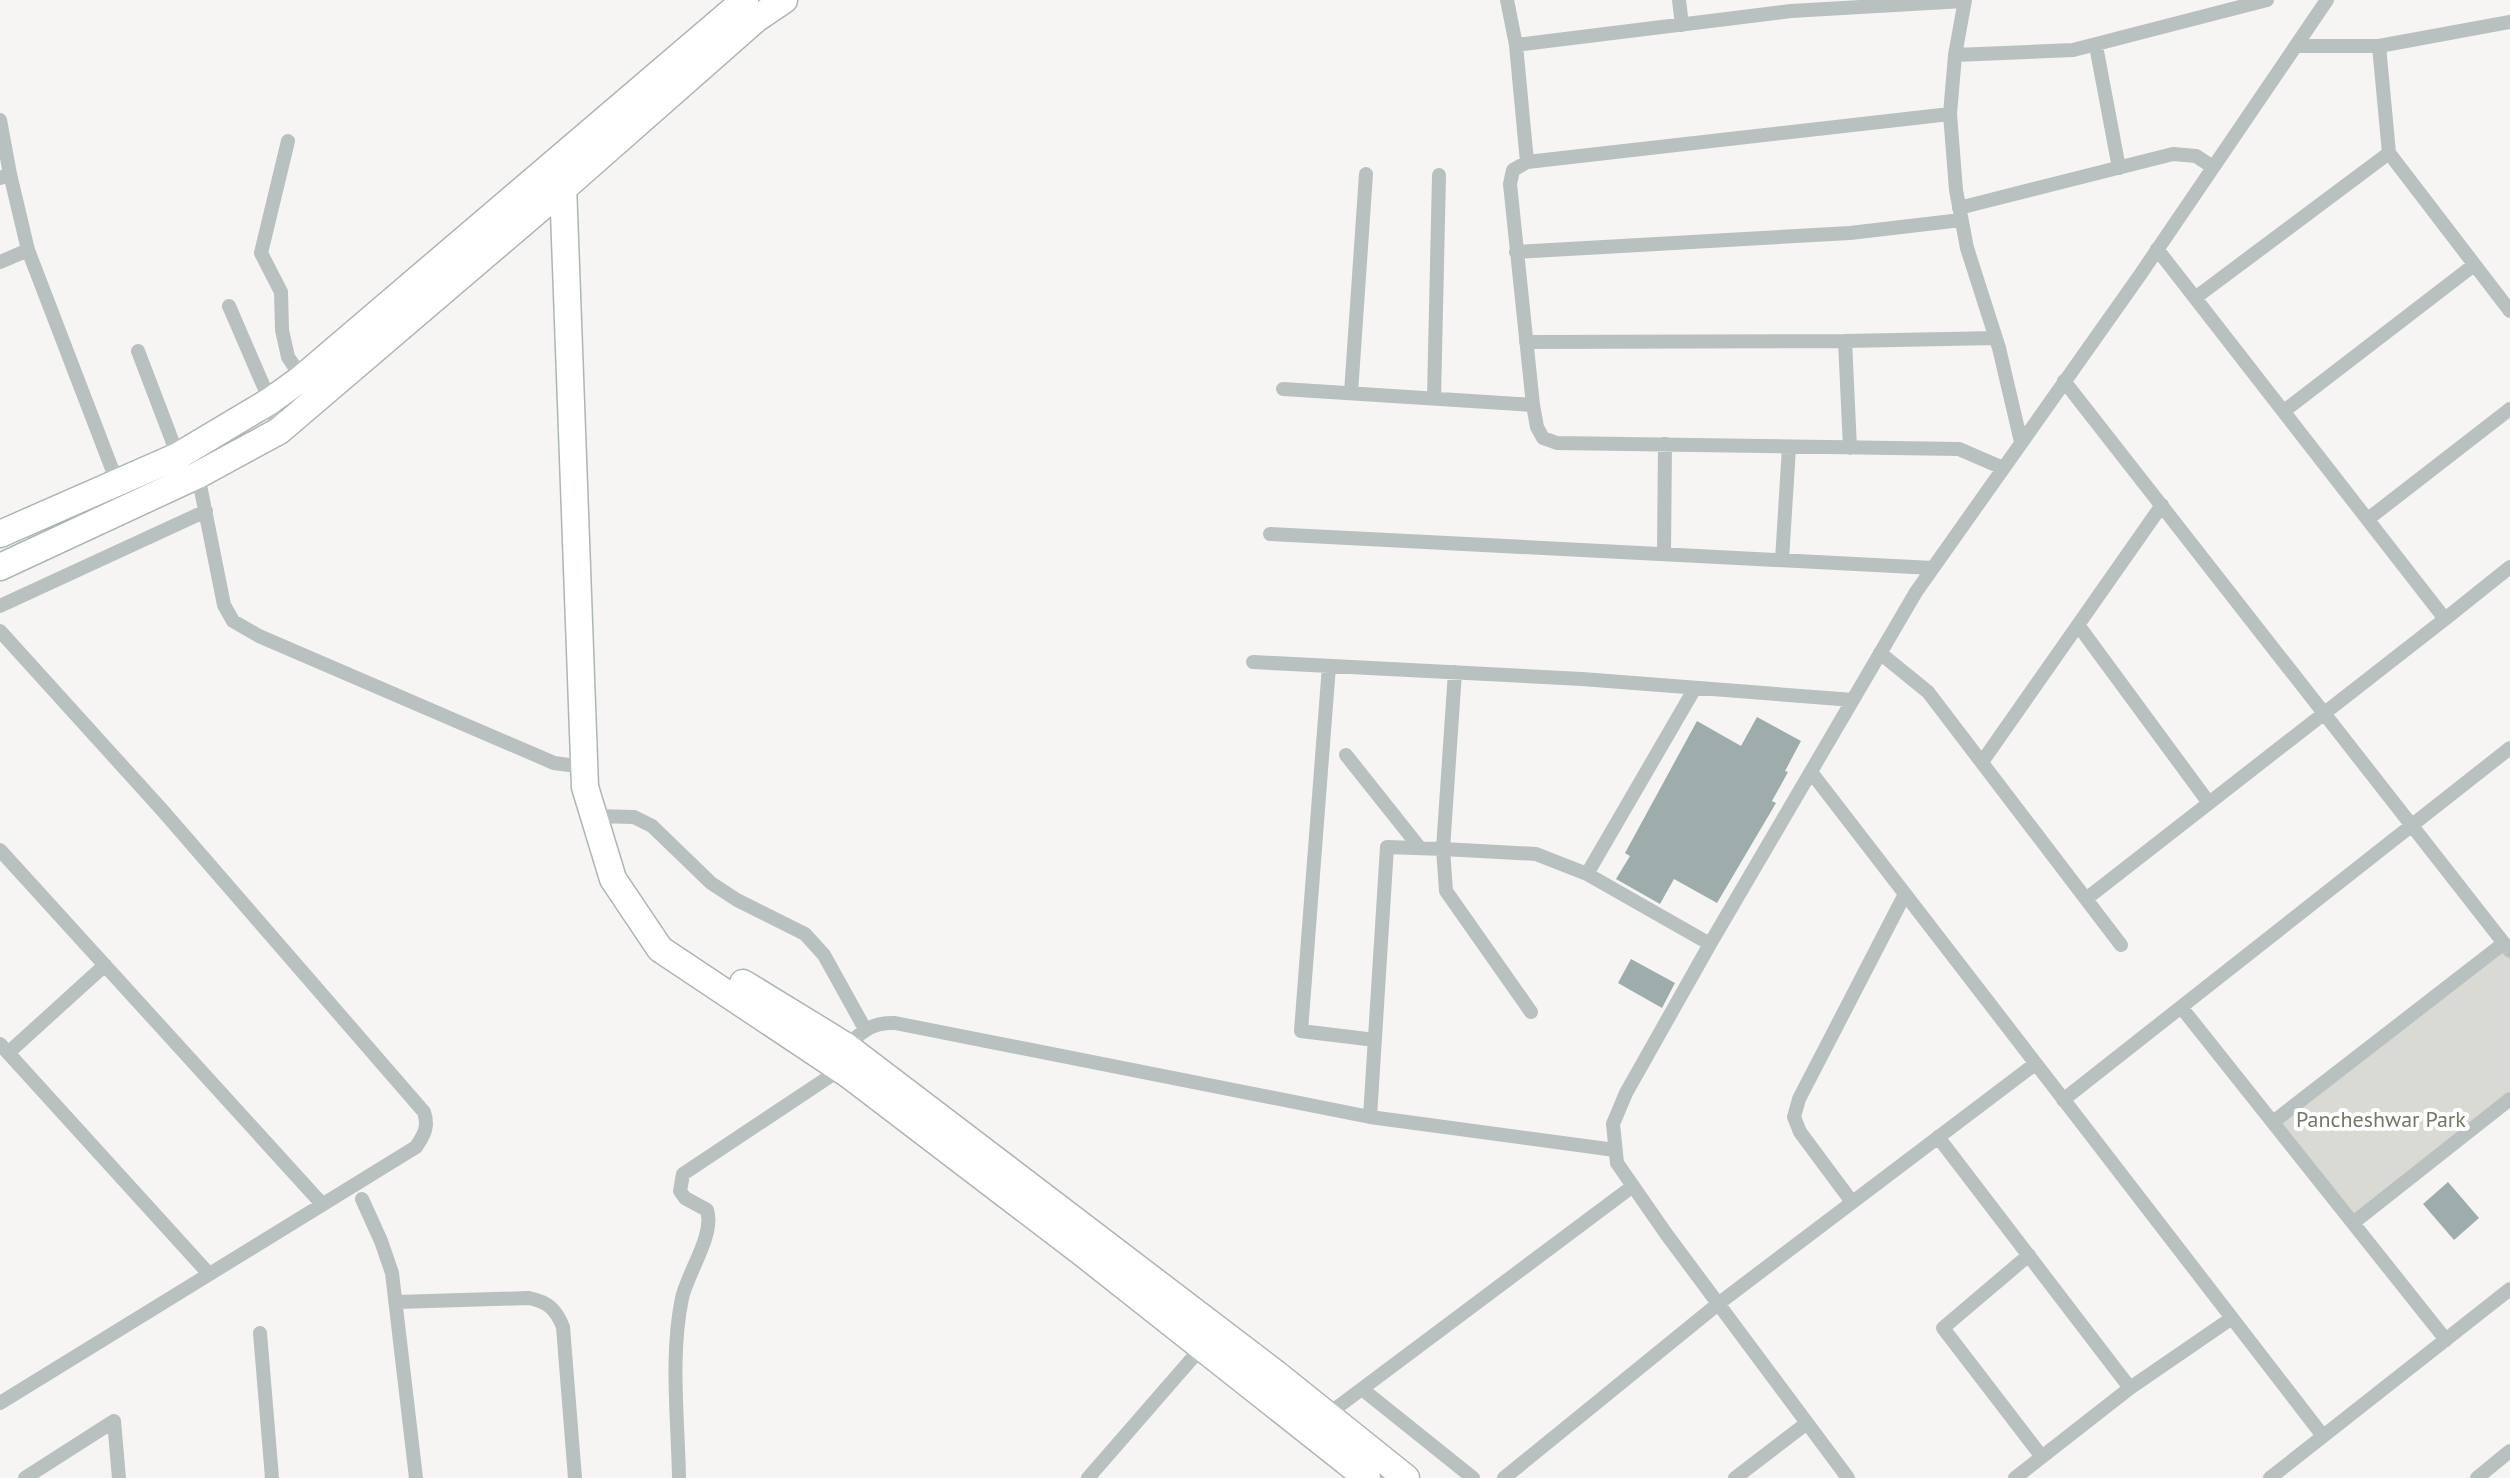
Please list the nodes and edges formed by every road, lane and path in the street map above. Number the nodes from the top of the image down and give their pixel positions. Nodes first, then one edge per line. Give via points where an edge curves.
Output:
1 (745, 0) edge
2 (784, 0) edge
3 (1507, 0) edge
4 (1679, 0) edge
5 (2267, 0) edge
6 (2327, 0) edge
7 (1964, 1) edge
8 (1790, 6) edge
9 (2510, 22) edge
10 (1682, 25) junction
11 (1516, 45) junction
12 (2096, 46) junction
13 (2296, 46) junction
14 (2379, 46) junction
15 (1955, 55) junction
16 (1950, 114) junction
17 (0, 120) edge
18 (288, 141) dead end
19 (2389, 153) junction
20 (562, 157) junction
21 (1527, 162) junction
22 (2213, 167) junction
23 (2119, 168) junction
24 (1366, 174) dead end
25 (1439, 175) dead end
26 (5, 176) edge
27 (565, 187) junction
28 (1960, 214) junction
29 (2157, 249) junction
30 (28, 250) junction
31 (1516, 252) junction
32 (0, 262) edge
33 (2474, 265) junction
34 (2504, 291) edge
35 (2195, 298) junction
36 (229, 306) dead end
37 (2510, 311) edge
38 (1996, 338) junction
39 (1845, 341) junction
40 (1526, 342) junction
41 (138, 351) dead end
42 (302, 378) junction
43 (2064, 381) junction
44 (1283, 389) dead end
45 (1351, 393) junction
46 (1434, 398) junction
47 (270, 401) junction
48 (1533, 405) junction
49 (2510, 409) edge
50 (2284, 411) junction
51 (279, 431) junction
52 (2021, 442) junction
53 (1665, 444) junction
54 (1789, 447) junction
55 (1850, 448) junction
56 (178, 456) junction
57 (2003, 468) junction
58 (198, 475) junction
59 (117, 482) junction
60 (2162, 505) junction
61 (206, 511) junction
62 (2368, 519) junction
63 (0, 534) edge
64 (1270, 534) dead end
65 (1664, 553) junction
66 (1782, 560) junction
67 (0, 567) edge
68 (2510, 567) edge
69 (1933, 568) junction
70 (0, 606) edge
71 (2445, 619) junction
72 (2078, 625) junction
73 (0, 631) edge
74 (1880, 653) junction
75 (1253, 662) dead end
76 (1329, 666) junction
77 (1455, 672) junction
78 (1695, 688) junction
79 (1853, 700) junction
80 (2325, 713) junction
81 (2510, 748) edge
82 (1346, 755) dead end
83 (1982, 762) junction
84 (584, 767) junction
85 (1811, 772) junction
86 (2209, 803) junction
87 (594, 816) junction
88 (2413, 824) junction
89 (1420, 848) junction
90 (1443, 849) junction
91 (0, 850) edge
92 (1587, 874) junction
93 (1905, 894) junction
94 (2086, 899) junction
95 (1710, 944) junction
96 (2121, 945) dead end
97 (2507, 947) edge
98 (105, 965) junction
99 (2181, 1007) junction
100 (1531, 1012) dead end
101 (1375, 1040) junction
102 (851, 1048) junction
103 (4, 1049) edge
104 (2035, 1064) junction
105 (2510, 1099) edge
106 (2063, 1100) junction
107 (1370, 1117) junction
108 (2273, 1122) junction
109 (1938, 1137) junction
110 (1615, 1150) junction
111 (1633, 1186) junction
112 (362, 1199) dead end
113 (1852, 1202) junction
114 (322, 1204) junction
115 (2353, 1223) junction
116 (2029, 1255) junction
117 (209, 1274) junction
118 (2510, 1289) edge
119 (397, 1302) junction
120 (1718, 1304) junction
121 (2232, 1318) junction
122 (260, 1333) dead end
123 (2446, 1340) junction
124 (1202, 1347) junction
125 (2130, 1388) junction
126 (1362, 1389) junction
127 (0, 1403) edge
128 (1327, 1415) junction
129 (1807, 1423) junction
130 (2323, 1436) junction
131 (2510, 1451) edge
132 (2042, 1457) junction
133 (25, 1478) edge
134 (119, 1478) edge
135 (272, 1478) edge
136 (416, 1478) edge
137 (575, 1478) edge
138 (679, 1478) edge
139 (1088, 1478) edge
140 (1367, 1478) edge
141 (1406, 1478) edge
142 (1473, 1478) edge
143 (1504, 1478) edge
144 (1735, 1478) edge
145 (1848, 1478) edge
146 (2015, 1478) edge
147 (2270, 1478) edge
148 (2477, 1478) edge

1 - 20 main road
2 - 27 main road
3 - 11 street
4 - 10 street
5 - 12 street
6 - 13 street
7 - 8 street
7 - 15 street
8 - 10 street
9 - 14 street
10 - 11 street
11 - 21 street
12 - 15 street
12 - 23 street
13 - 14 street
13 - 22 street
14 - 19 street
15 - 16 street
16 - 21 street
16 - 28 street
17 - 26 street
18 - 42 street via 261,253 281,292 288,357
19 - 33 street
19 - 35 street
20 - 27 main road
20 - 42 main road
21 - 31 street via 1513,170 1510,184
22 - 23 street via 2185,153
22 - 29 street
23 - 28 street
24 - 45 street
25 - 46 street
26 - 30 street
27 - 51 main road
27 - 84 main road
28 - 31 street via 1850,233
28 - 38 street
29 - 35 street
29 - 43 street
30 - 32 street
30 - 59 street
31 - 40 street
33 - 34 street
33 - 50 street
34 - 37 street
35 - 50 street
36 - 47 street
38 - 39 street
38 - 52 street
39 - 40 street
39 - 55 street
40 - 48 street
41 - 56 street
42 - 47 main road
43 - 52 street
43 - 60 street
44 - 45 street
45 - 46 street
46 - 48 street
47 - 51 street
47 - 56 main road
48 - 53 street via 1543,438 1557,443
49 - 62 street
50 - 62 street
51 - 58 main road
52 - 57 street
53 - 54 street
53 - 65 street
54 - 55 street
54 - 66 street
55 - 57 street via 1959,449
56 - 59 main road
57 - 69 street
58 - 61 street
58 - 67 main road
59 - 63 main road
60 - 72 street
60 - 80 street
61 - 70 street
61 - 84 street via 224,605 233,621 554,763
62 - 71 street
64 - 65 street
65 - 66 street
66 - 69 street
68 - 71 street
69 - 74 street
71 - 80 street
72 - 83 street
72 - 86 street
73 - 114 street via 424,1112 425,1134 416,1147
74 - 79 street
74 - 83 street via 1928,692
75 - 76 street
76 - 77 street
76 - 101 street via 1301,1031
77 - 78 street
77 - 90 street
78 - 79 street
78 - 92 street
79 - 85 street
80 - 86 street
80 - 88 street
81 - 88 street
82 - 89 street
83 - 94 street
84 - 87 main road
85 - 93 street
85 - 95 street
86 - 94 street
87 - 102 main road via 613,879 674,941
87 - 102 street via 634,817 652,826 711,883 805,934 824,955
88 - 97 street
88 - 99 street
89 - 90 street
89 - 101 street via 1387,847
90 - 92 street via 1536,854
90 - 100 street via 1446,891
91 - 98 street
92 - 95 street
93 - 104 street
93 - 113 street via 1794,1117
94 - 96 street
95 - 110 street via 1626,1093 1613,1124
97 - 108 street
98 - 103 street
98 - 114 street
99 - 106 street
99 - 108 street
101 - 107 street
102 - 107 street via 877,1022 895,1023
102 - 124 main road via 1085,1255
102 - 128 main road
102 - 138 street via 683,1174 680,1191 707,1210 710,1219 681,1310 676,1359
103 - 117 street
104 - 106 street
104 - 109 street
105 - 115 street
106 - 121 street
107 - 110 street
108 - 115 street
109 - 113 street
109 - 116 street
110 - 111 street via 1617,1163
111 - 120 street
111 - 126 street
112 - 119 street via 392,1273
113 - 120 street
114 - 117 street
115 - 123 street
116 - 125 street
116 - 132 street via 1943,1328
117 - 127 street
118 - 123 street
119 - 136 street
119 - 137 street via 546,1301 563,1327
120 - 129 street
120 - 143 street
121 - 125 street
121 - 130 street
122 - 135 street
123 - 130 street
124 - 139 street
124 - 140 main road
125 - 132 street
126 - 128 street
126 - 142 street
128 - 141 main road
129 - 144 street
129 - 145 street
130 - 147 street
131 - 148 street
132 - 146 street
133 - 134 street via 114,1421

